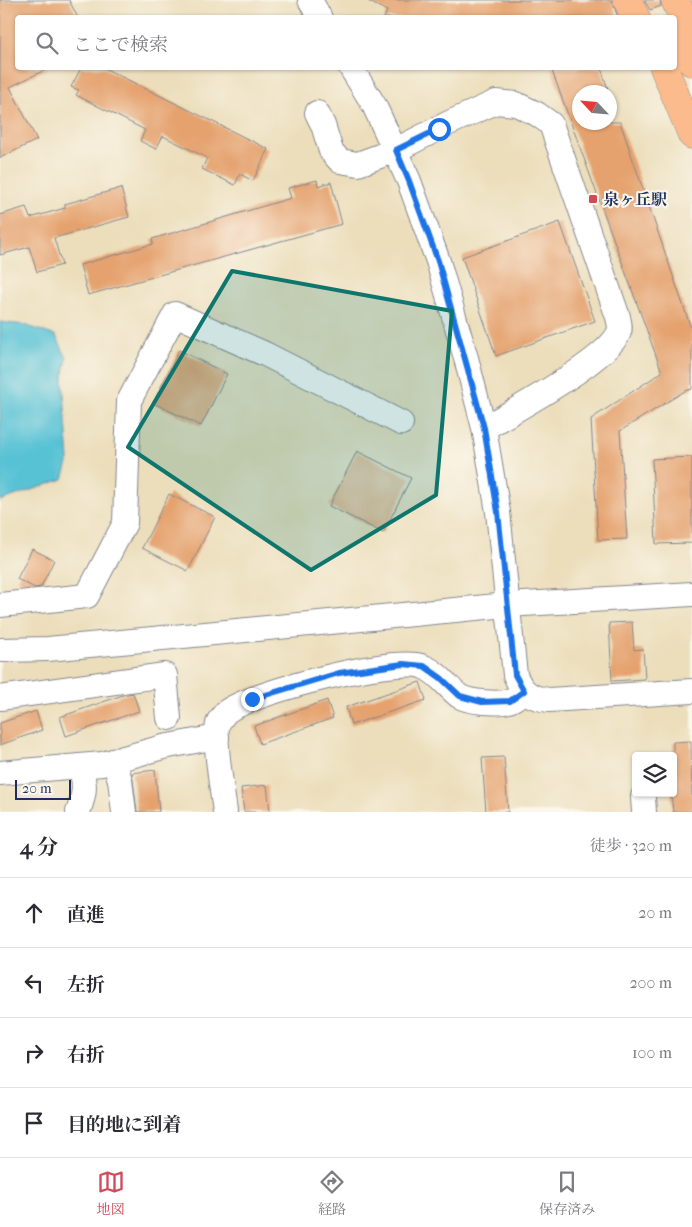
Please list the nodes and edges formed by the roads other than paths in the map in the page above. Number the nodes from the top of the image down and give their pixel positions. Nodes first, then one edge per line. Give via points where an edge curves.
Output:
1 (310, 0) edge
2 (626, 0) edge
3 (655, 0) edge
4 (676, 0) edge
5 (318, 15) edge
6 (634, 15) edge
7 (664, 15) edge
8 (677, 37) edge
9 (692, 38) edge
10 (692, 62) edge
11 (352, 70) edge
12 (665, 70) edge
13 (317, 113) dead end
14 (692, 135) edge
15 (396, 150) junction
16 (401, 423) dead end
17 (484, 428) junction
18 (692, 594) edge
19 (0, 605) edge
20 (507, 605) junction
21 (0, 650) edge
22 (524, 691) junction
23 (692, 691) edge
24 (0, 698) edge
25 (169, 718) dead end
26 (218, 737) junction
27 (114, 760) junction
28 (80, 766) junction
29 (0, 773) edge
30 (78, 812) edge
31 (124, 812) edge
32 (225, 812) edge

1 - 5 street
2 - 6 main road
3 - 7 main road
4 - 9 main road
8 - 10 main road
11 - 15 street
12 - 14 main road
13 - 15 street via 331,152 340,161 358,164
15 - 17 street via 438,261
15 - 17 street via 496,102 516,104 551,124 618,317 620,330 612,344 593,360
16 - 19 street via 265,354 176,314 129,400 125,523 87,596
17 - 20 street via 498,512
18 - 20 street
20 - 21 street via 48,649
20 - 22 street via 515,675
22 - 23 street via 549,700
22 - 26 street via 510,701 482,702 460,696 424,666 403,664 339,673 252,699 226,712 218,723
24 - 25 street via 165,675
26 - 27 street
26 - 32 street
27 - 28 street
27 - 31 street
28 - 29 street
28 - 30 street via 85,795

